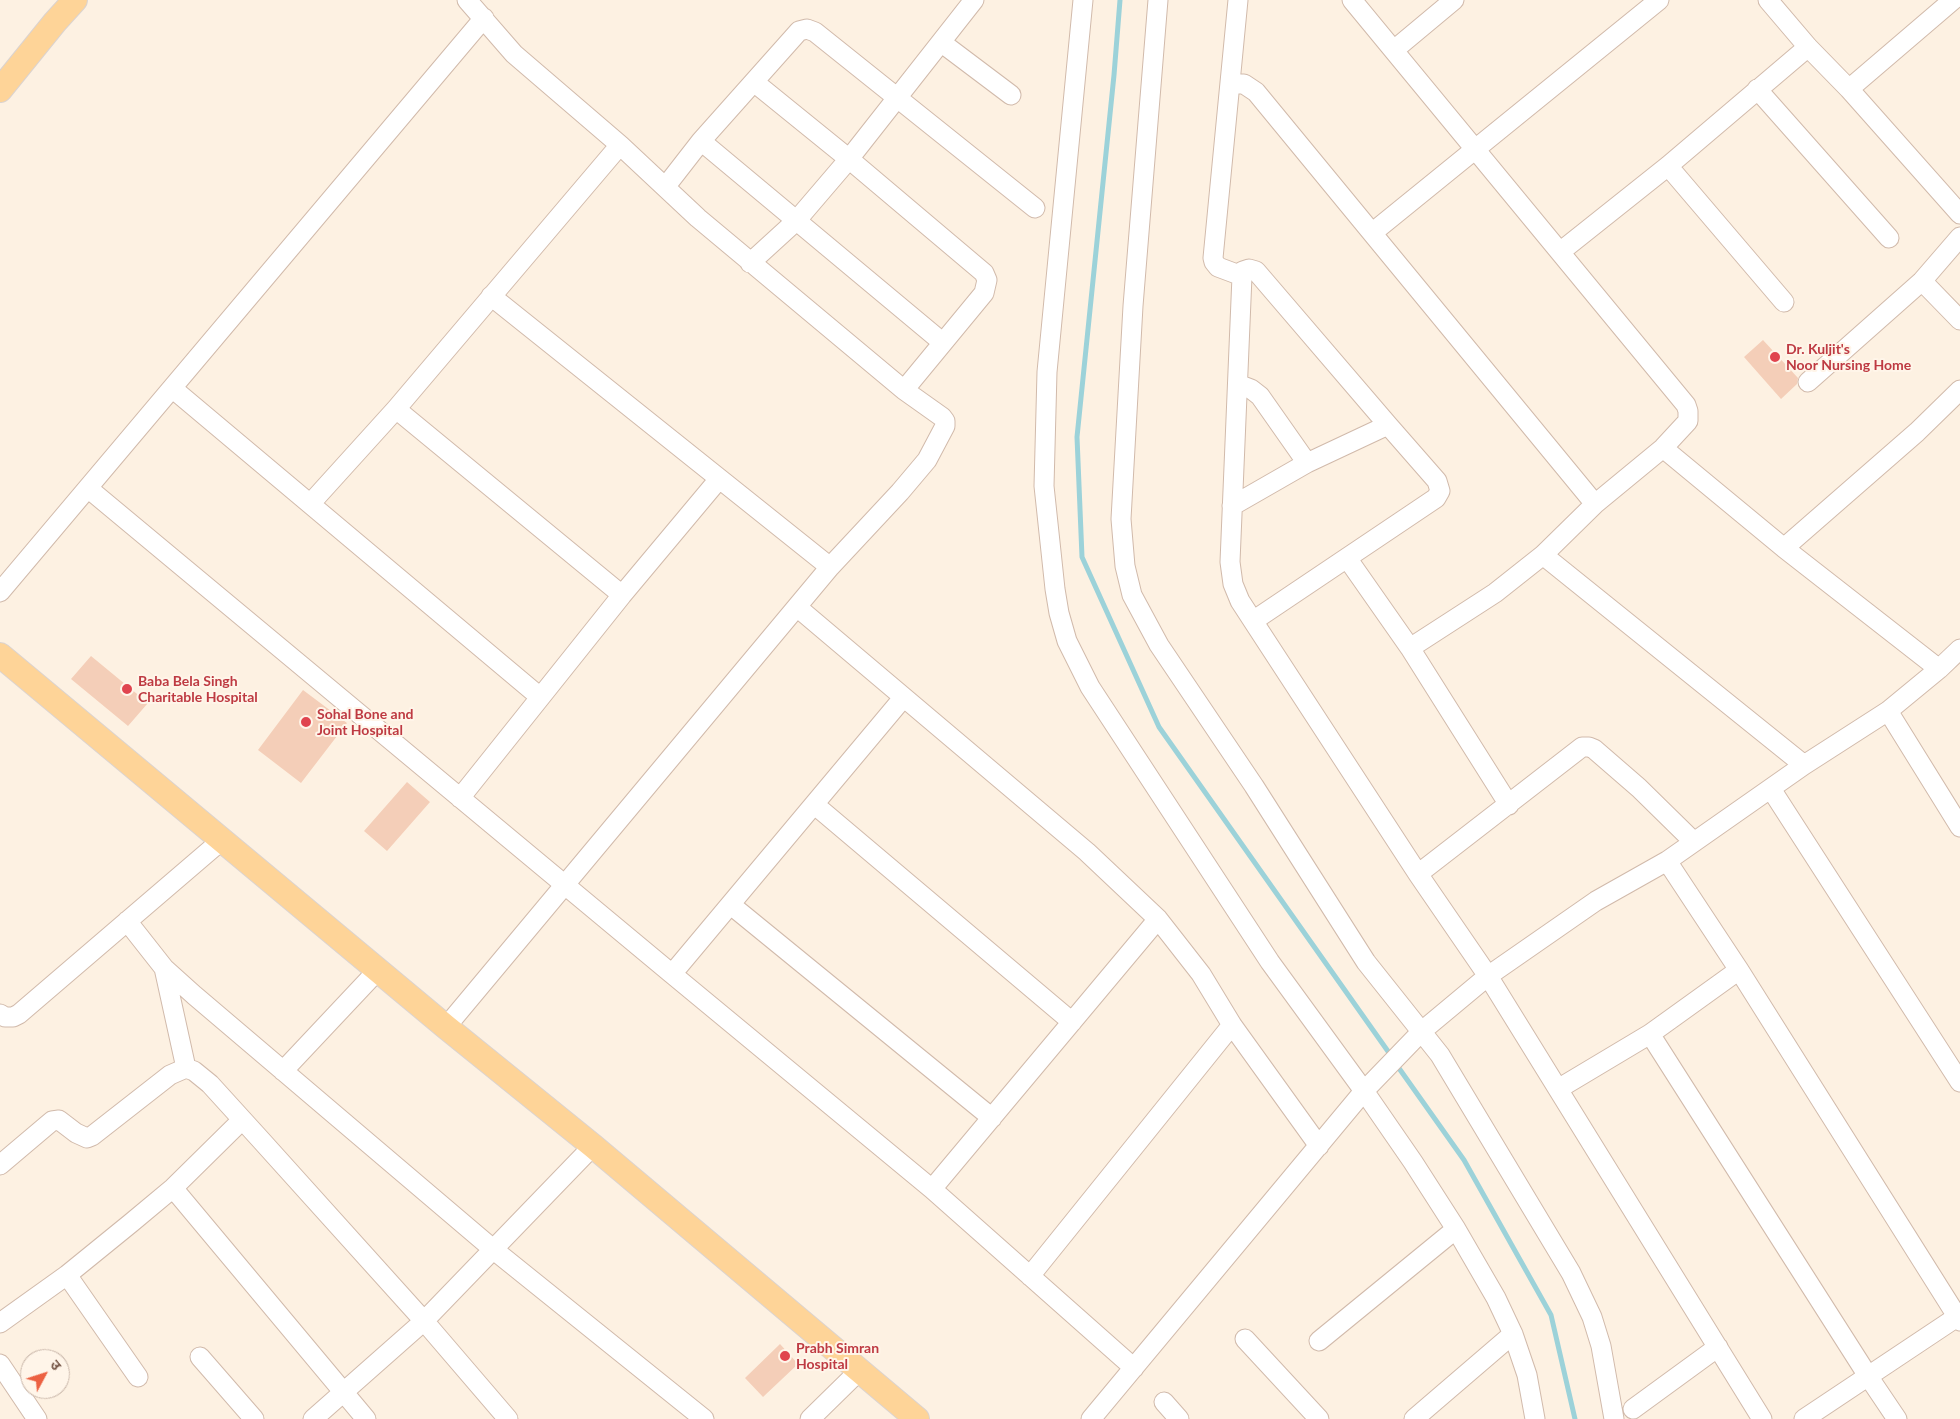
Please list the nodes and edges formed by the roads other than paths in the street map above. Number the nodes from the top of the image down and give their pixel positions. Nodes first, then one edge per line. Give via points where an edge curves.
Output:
1 (75, 0) edge
2 (467, 0) edge
3 (974, 0) edge
4 (1083, 0) edge
5 (1158, 0) edge
6 (1352, 0) edge
7 (1454, 0) edge
8 (1659, 0) edge
9 (1768, 0) edge
10 (1949, 1) edge
11 (1240, 2) edge
12 (484, 18) junction
13 (942, 43) junction
14 (1808, 47) junction
15 (1394, 50) junction
16 (754, 82) junction
17 (1230, 84) junction
18 (1757, 89) junction
19 (1849, 89) junction
20 (0, 90) edge
21 (1011, 95) dead end
22 (898, 98) junction
23 (701, 141) junction
24 (620, 145) junction
25 (1474, 149) junction
26 (849, 159) junction
27 (1668, 166) junction
28 (666, 186) junction
29 (1035, 208) dead end
30 (1960, 214) edge
31 (796, 221) junction
32 (1372, 233) junction
33 (1960, 237) edge
34 (1890, 238) dead end
35 (1560, 252) junction
36 (750, 263) junction
37 (1242, 276) junction
38 (1922, 281) junction
39 (491, 296) junction
40 (1784, 302) dead end
41 (1960, 320) edge
42 (942, 342) junction
43 (1808, 382) dead end
44 (1238, 384) junction
45 (172, 388) junction
46 (904, 390) junction
47 (1960, 390) edge
48 (396, 409) junction
49 (1388, 425) junction
50 (1663, 448) junction
51 (1307, 463) junction
52 (719, 480) junction
53 (89, 489) junction
54 (310, 504) junction
55 (1596, 504) junction
56 (1232, 506) junction
57 (1784, 548) junction
58 (1542, 555) junction
59 (1346, 558) junction
60 (830, 567) junction
61 (0, 592) edge
62 (622, 595) junction
63 (797, 606) junction
64 (1253, 621) junction
65 (1410, 648) junction
66 (1960, 650) edge
67 (0, 655) edge
68 (1939, 669) junction
69 (540, 697) junction
70 (903, 698) junction
71 (1888, 711) junction
72 (1804, 765) junction
73 (1771, 789) junction
74 (460, 798) junction
75 (815, 805) junction
76 (1509, 805) junction
77 (1960, 827) edge
78 (222, 840) junction
79 (1694, 842) junction
80 (1667, 861) junction
81 (1418, 874) junction
82 (565, 884) junction
83 (731, 905) junction
84 (1158, 919) junction
85 (127, 921) junction
86 (164, 968) junction
87 (378, 970) junction
88 (1739, 970) junction
89 (672, 974) junction
90 (1488, 976) junction
91 (0, 1014) edge
92 (1072, 1022) junction
93 (1232, 1025) junction
94 (446, 1027) junction
95 (1650, 1034) junction
96 (1419, 1035) junction
97 (186, 1068) junction
98 (283, 1071) junction
99 (1960, 1082) edge
100 (1368, 1088) junction
101 (1558, 1089) junction
102 (992, 1118) junction
103 (242, 1120) junction
104 (593, 1146) junction
105 (1319, 1146) junction
106 (0, 1165) edge
107 (173, 1188) junction
108 (932, 1189) junction
109 (1456, 1229) junction
110 (494, 1250) junction
111 (67, 1275) junction
112 (1030, 1276) junction
113 (1959, 1317) edge
114 (424, 1321) junction
115 (0, 1323) edge
116 (1513, 1334) junction
117 (1245, 1339) dead end
118 (1319, 1341) dead end
119 (1718, 1346) junction
120 (200, 1357) dead end
121 (0, 1364) edge
122 (1134, 1368) junction
123 (859, 1371) junction
124 (1868, 1376) junction
125 (138, 1377) dead end
126 (344, 1392) junction
127 (1164, 1402) dead end
128 (1633, 1409) dead end
129 (1314, 1418) edge
130 (37, 1419) edge
131 (254, 1419) edge
132 (313, 1419) edge
133 (366, 1419) edge
134 (508, 1419) edge
135 (704, 1419) edge
136 (810, 1419) edge
137 (917, 1419) edge
138 (1091, 1419) edge
139 (1178, 1419) edge
140 (1414, 1419) edge
141 (1535, 1419) edge
142 (1614, 1419) edge
143 (1762, 1419) edge
144 (1804, 1419) edge
145 (1898, 1419) edge

1 - 20 main road
2 - 12 street
3 - 13 street
4 - 100 street via 1047,372 1044,486 1058,613 1067,642 1090,687 1270,962
5 - 96 street via 1133,306 1120,519 1128,580 1132,595 1159,645 1366,962
6 - 15 street
7 - 15 street
8 - 25 street
9 - 14 street
10 - 19 street
11 - 17 street
12 - 24 street via 514,54
12 - 45 street
13 - 21 street
13 - 22 street
14 - 18 street
14 - 19 street
15 - 25 street
16 - 22 street via 799,31 807,29
16 - 23 street
16 - 26 street
17 - 32 street via 1244,84 1256,92
17 - 37 street via 1213,258 1218,267
18 - 27 street
18 - 34 street
19 - 30 street
22 - 26 street
22 - 29 street
23 - 28 street
23 - 31 street
24 - 28 street
24 - 39 street
25 - 32 street
25 - 35 street
26 - 31 street
26 - 42 street via 984,273 984,292
27 - 35 street
27 - 40 street
28 - 36 street
31 - 36 street
31 - 42 street
32 - 55 street
33 - 38 street
35 - 50 street via 1686,406 1688,420
36 - 46 street
37 - 44 street
37 - 49 street via 1244,270 1256,271
38 - 41 street
38 - 43 street
39 - 48 street
39 - 52 street
42 - 46 street
44 - 51 street via 1260,396
44 - 56 street
45 - 53 street
45 - 54 street
46 - 60 street via 942,417 944,432 927,460 900,492
47 - 57 street via 1917,432
48 - 54 street
48 - 62 street
49 - 51 street
49 - 59 street via 1437,481 1440,491 1436,498
50 - 55 street
50 - 57 street
51 - 56 street
52 - 60 street
52 - 62 street
53 - 61 street
53 - 74 street
54 - 69 street
55 - 58 street
56 - 64 street via 1230,562 1233,584
57 - 68 street
58 - 65 street via 1495,593
58 - 72 street
59 - 64 street
59 - 65 street
60 - 63 street
62 - 69 street
63 - 70 street
63 - 82 street
64 - 81 street
65 - 76 street
66 - 68 street
67 - 78 main road
68 - 71 street
69 - 74 street
70 - 75 street
70 - 84 street via 1087,852
71 - 72 street
71 - 77 street
72 - 73 street
73 - 79 street
73 - 99 street
74 - 82 street
75 - 83 street
75 - 92 street
76 - 79 street via 1576,751 1589,747 1639,788
76 - 81 street
78 - 85 street
78 - 87 main road
79 - 80 street
80 - 88 street
80 - 90 street via 1596,901
81 - 90 street
82 - 89 street
82 - 94 street
83 - 89 street
83 - 102 street
84 - 92 street
84 - 93 street via 1201,974
85 - 86 street
85 - 91 street via 19,1014 12,1017
86 - 97 street
86 - 98 street
87 - 94 main road
87 - 98 street
88 - 95 street
88 - 113 street
89 - 108 street
90 - 96 street
90 - 101 street
92 - 102 street
93 - 105 street
93 - 112 street
94 - 104 main road
95 - 101 street
95 - 124 street
96 - 100 street
96 - 142 street via 1440,1055 1571,1273 1592,1317 1601,1346
97 - 103 street via 210,1084
97 - 106 street via 170,1074 92,1136 82,1137 56,1120
98 - 110 street
100 - 105 street
100 - 109 street
101 - 119 street
102 - 108 street
103 - 107 street
103 - 114 street
104 - 110 street
104 - 123 main road
105 - 122 street
107 - 111 street
107 - 126 street
108 - 112 street
109 - 116 street
109 - 118 street
110 - 114 street
110 - 135 street
111 - 115 street
111 - 125 street
112 - 122 street
113 - 124 street
114 - 126 street
114 - 134 street
116 - 140 street
116 - 141 street via 1527,1375
117 - 129 street
119 - 128 street
119 - 143 street
120 - 131 street
121 - 130 street
122 - 138 street
123 - 136 street
123 - 137 main road
124 - 144 street
124 - 145 street
126 - 132 street
126 - 133 street
127 - 139 street

